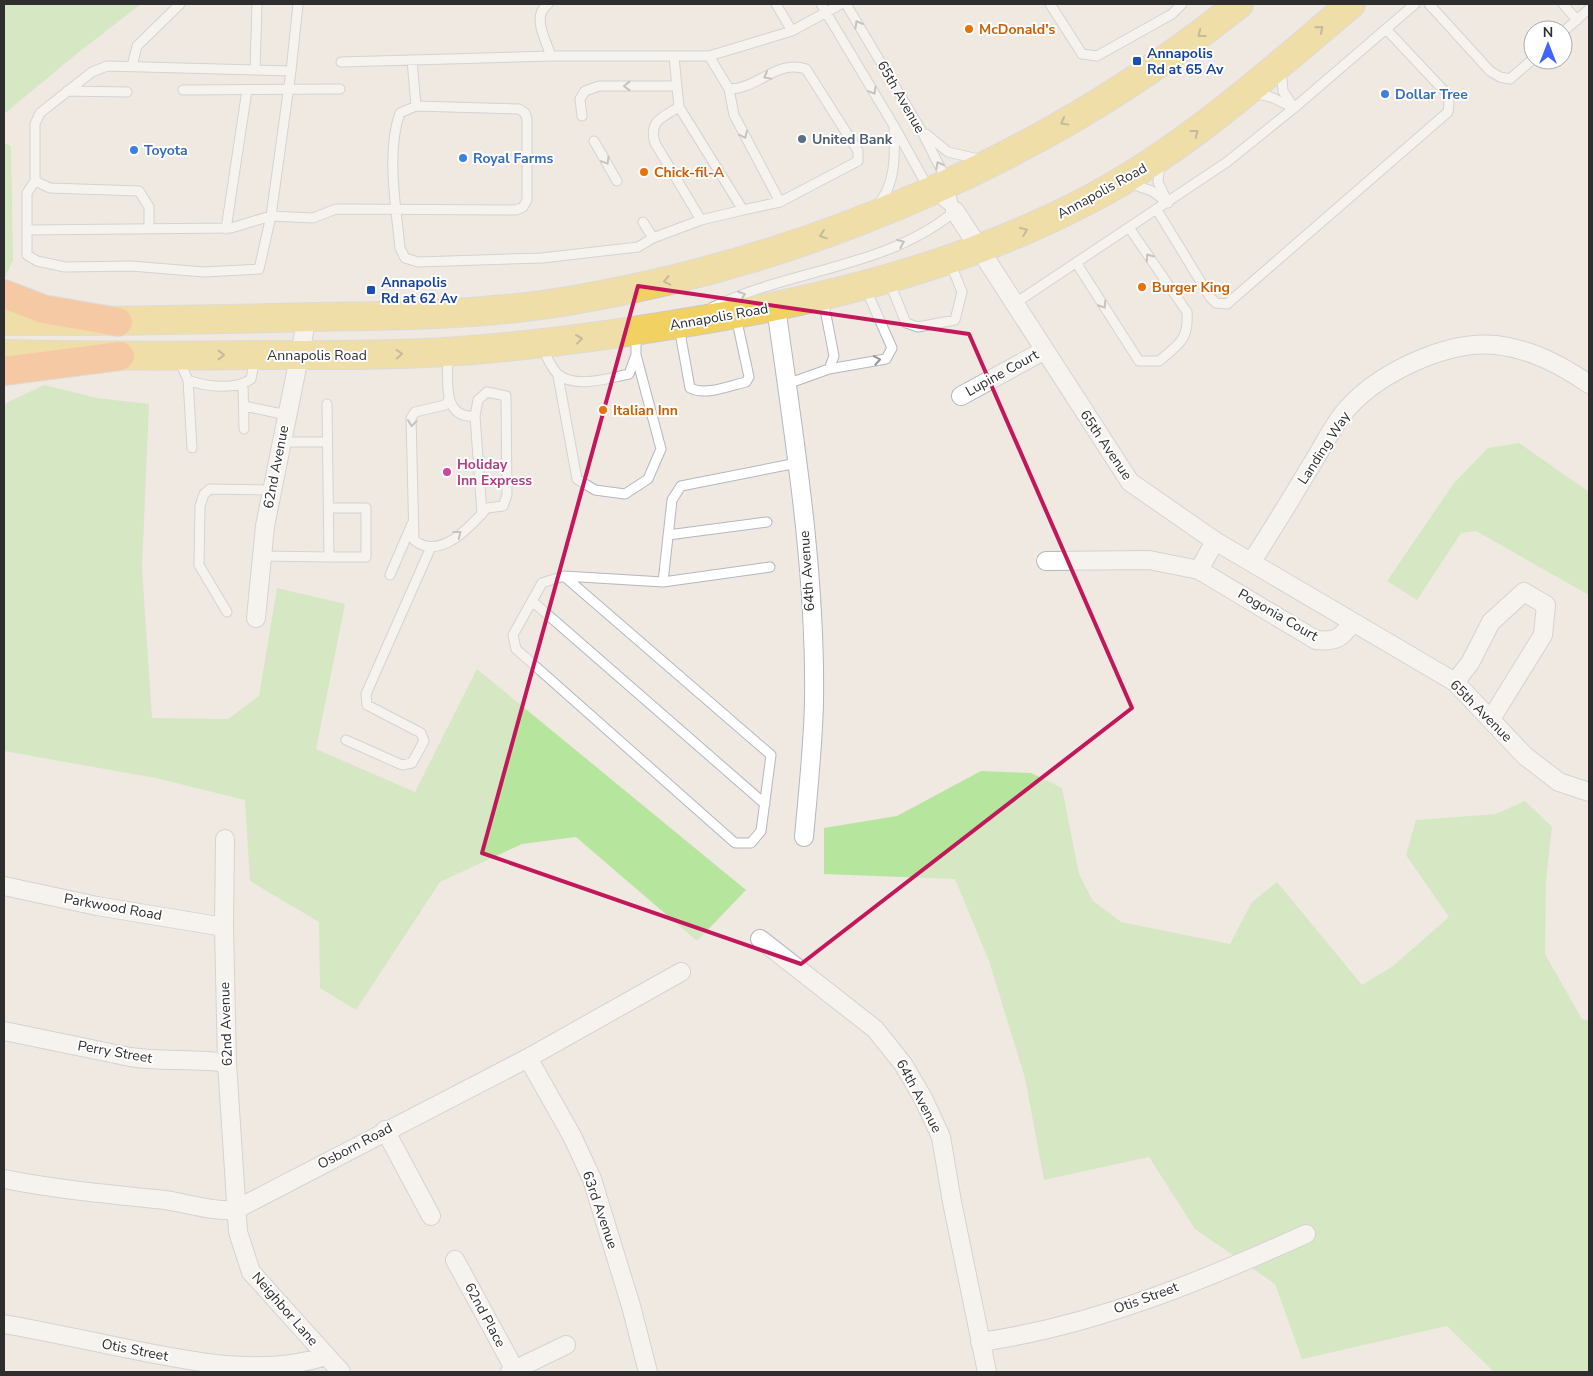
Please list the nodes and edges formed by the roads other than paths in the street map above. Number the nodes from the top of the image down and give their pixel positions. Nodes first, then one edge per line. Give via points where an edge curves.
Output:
1 (180, 4) edge
2 (257, 4) edge
3 (298, 4) edge
4 (548, 4) edge
5 (776, 4) edge
6 (821, 4) edge
7 (841, 4) edge
8 (846, 4) edge
9 (1050, 4) edge
10 (1182, 4) edge
11 (1239, 4) edge
12 (1351, 4) edge
13 (1415, 4) edge
14 (1429, 4) edge
15 (1563, 4) edge
16 (1589, 9) edge
17 (826, 12) junction
18 (1577, 20) junction
19 (1573, 23) edge
20 (1386, 29) junction
21 (792, 31) junction
22 (551, 56) junction
23 (709, 56) junction
24 (674, 58) junction
25 (412, 60) junction
26 (1281, 61) junction
27 (340, 62) dead end
28 (132, 66) junction
29 (1523, 68) edge
30 (255, 69) junction
31 (291, 70) junction
32 (676, 86) junction
33 (340, 89) dead end
34 (729, 89) junction
35 (183, 90) dead end
36 (247, 90) junction
37 (290, 90) junction
38 (67, 91) junction
39 (127, 92) dead end
40 (1246, 92) junction
41 (416, 106) junction
42 (679, 107) junction
43 (1294, 108) junction
44 (582, 116) dead end
45 (894, 126) junction
46 (921, 130) junction
47 (594, 141) dead end
48 (1162, 156) junction
49 (998, 158) junction
50 (35, 181) junction
51 (618, 181) dead end
52 (1122, 181) junction
53 (939, 187) junction
54 (780, 202) junction
55 (1168, 203) junction
56 (397, 210) junction
57 (743, 210) junction
58 (1157, 210) junction
59 (955, 211) junction
60 (271, 216) junction
61 (701, 220) junction
62 (861, 220) junction
63 (643, 222) dead end
64 (149, 229) junction
65 (226, 229) junction
66 (1130, 229) junction
67 (27, 230) junction
68 (653, 238) junction
69 (979, 249) junction
70 (949, 259) junction
71 (1076, 264) junction
72 (876, 282) junction
73 (4, 294) edge
74 (823, 296) junction
75 (1014, 304) junction
76 (776, 307) junction
77 (735, 314) junction
78 (307, 318) junction
79 (4, 320) edge
80 (118, 322) junction
81 (681, 324) junction
82 (4, 338) edge
83 (636, 343) junction
84 (540, 344) junction
85 (1043, 351) junction
86 (448, 352) junction
87 (4, 354) edge
88 (255, 355) junction
89 (298, 355) junction
90 (120, 356) junction
91 (177, 356) junction
92 (829, 369) junction
93 (4, 371) edge
94 (558, 376) junction
95 (188, 380) junction
96 (786, 384) junction
97 (1589, 384) edge
98 (243, 385) junction
99 (960, 396) dead end
100 (448, 401) junction
101 (327, 404) dead end
102 (244, 406) junction
103 (287, 414) junction
104 (475, 416) junction
105 (244, 429) dead end
106 (281, 442) junction
107 (327, 442) junction
108 (192, 448) dead end
109 (797, 463) junction
110 (272, 490) junction
111 (328, 508) junction
112 (482, 514) junction
113 (767, 522) dead end
114 (412, 524) junction
115 (668, 536) junction
116 (1215, 541) junction
117 (431, 547) junction
118 (262, 556) junction
119 (329, 557) junction
120 (1046, 561) dead end
121 (1252, 561) junction
122 (770, 566) dead end
123 (1199, 570) junction
124 (390, 575) dead end
125 (564, 576) junction
126 (663, 582) junction
127 (532, 601) junction
128 (227, 612) dead end
129 (256, 618) dead end
130 (1353, 622) junction
131 (1456, 682) junction
132 (1491, 719) junction
133 (346, 740) dead end
134 (1589, 792) edge
135 (764, 804) junction
136 (804, 838) dead end
137 (226, 839) dead end
138 (4, 886) edge
139 (224, 927) junction
140 (760, 939) dead end
141 (681, 972) dead end
142 (4, 1031) edge
143 (528, 1058) junction
144 (227, 1063) junction
145 (386, 1130) junction
146 (4, 1179) edge
147 (235, 1210) junction
148 (431, 1216) dead end
149 (1306, 1234) dead end
150 (455, 1260) dead end
151 (4, 1324) edge
152 (980, 1342) junction
153 (566, 1345) dead end
154 (326, 1356) junction
155 (512, 1371) edge
156 (341, 1372) edge
157 (648, 1372) edge
158 (987, 1372) edge

1 - 28 lane via 137,46
2 - 30 lane
3 - 31 lane
4 - 22 lane via 541,9 539,16
5 - 21 lane
6 - 17 lane
7 - 17 lane
46 -> 8 lane, 65th Avenue
9 - 10 lane via 1082,54 1097,56 1172,14
11 -> 49 main road via 1148,72
26 -> 12 main road, Annapolis Road
13 - 20 lane
14 - 29 lane via 1490,71 1510,79
15 - 18 lane
16 - 18 lane
17 - 21 lane
17 -> 45 lane
18 - 19 lane
20 - 43 lane
20 - 58 lane via 1447,94 1448,112 1227,304 1216,303 1210,297
21 - 23 lane
22 - 24 lane
22 - 25 lane
23 - 24 lane
23 - 34 lane
24 - 32 lane
25 - 27 lane
25 - 41 lane
26 - 40 main road, Annapolis Road
26 - 43 lane via 1283,91
28 - 30 lane
28 - 38 lane via 107,66 92,72
30 - 31 lane
31 - 37 lane
32 - 42 lane
32 -> 44 lane via 590,88 580,99
33 - 37 lane
34 -> 54 lane via 734,115
54 -> 34 lane via 858,161 858,152 806,69 782,67 743,89
35 - 36 lane
36 - 37 lane
36 - 65 lane
37 - 60 lane
38 - 39 lane
38 - 50 lane via 40,113 35,124
40 - 43 lane via 1271,97
48 -> 40 main road, Annapolis Road
41 - 56 lane via 400,113 396,126
41 - 56 lane via 519,109 525,113 527,200 516,210
42 - 57 lane
42 - 61 lane via 655,123 652,133
43 - 55 lane via 1227,162
45 - 53 lane
45 - 62 lane via 890,184 879,203
46 - 49 lane via 948,152 960,157
53 -> 46 lane, 65th Avenue
47 -> 51 lane
48 - 52 main road, Annapolis Road
48 - 55 lane via 1158,182
49 - 53 main road
50 - 64 lane via 50,188 139,192 149,207
50 - 67 lane via 27,193
52 - 55 lane via 1152,191
69 -> 52 main road, Annapolis Road via 1046,222
53 - 59 lane, 65th Avenue
53 - 59 lane
53 - 62 main road
54 - 57 lane
55 - 58 lane
56 - 60 lane via 336,210 313,218
56 - 68 lane via 400,248 405,258 418,262 542,258 638,247
57 - 61 lane
58 - 66 lane
59 - 69 street, 65th Avenue
81 -> 59 lane via 749,292 826,270 909,240 936,226
60 - 65 lane
60 - 67 lane via 259,270 204,272 131,266 65,267 37,261 27,255
61 - 68 lane
62 -> 78 main road via 711,270 566,301 476,311
63 - 68 lane
64 - 65 lane
64 - 67 lane
66 - 71 lane
71 -> 66 lane via 1139,360 1159,362 1182,340 1188,328 1187,312
69 - 70 main road, Annapolis Road
69 - 75 street, 65th Avenue
70 - 72 main road, Annapolis Road
70 - 72 lane via 962,292 955,320 918,327 906,323
71 - 75 lane
72 - 74 main road, Annapolis Road
92 -> 72 lane via 886,359 892,348
73 - 80 highway via 43,309
74 - 76 main road, Annapolis Road
74 - 92 lane via 834,356
75 - 85 street, 65th Avenue
76 - 77 main road, Annapolis Road
76 - 96 street, 64th Avenue
77 - 81 main road, Annapolis Road
77 - 81 lane via 749,377 746,382 705,391 697,392 690,388
78 - 80 main road
78 - 82 main road via 282,335
78 - 89 street, 62nd Avenue
79 - 80 main road
81 - 83 main road, Annapolis Road
84 -> 83 main road, Annapolis Road
83 - 94 lane via 629,374 573,382
83 - 94 lane via 661,449 648,480 625,494 595,490 577,479
84 - 86 main road, Annapolis Road
84 - 94 lane
85 - 99 street, Lupine Court
85 - 116 street, 65th Avenue via 1130,482
89 -> 86 main road, Annapolis Road
86 - 100 lane
87 - 90 main road, Annapolis Road
88 - 89 main road, Annapolis Road
91 -> 88 main road, Annapolis Road
88 - 98 lane via 251,378
89 - 103 street, 62nd Avenue
90 - 91 main road, Annapolis Road
90 - 93 highway
91 - 95 lane
92 - 96 lane
95 - 98 lane via 199,385
95 - 108 lane
96 - 109 street, 64th Avenue
97 - 121 street, Landing Way via 1560,364 1532,353 1495,345 1463,347 1405,365 1377,382 1342,414
98 - 102 lane
100 - 104 lane via 456,412 466,417
100 -> 114 lane via 445,405 415,412 411,418
101 - 107 lane
102 - 103 lane
102 - 105 lane
103 - 106 street, 62nd Avenue
104 - 112 lane
104 - 112 lane via 478,400 487,392 506,396 507,496 503,506 487,508
106 - 107 lane
106 - 110 street, 62nd Avenue
107 - 111 lane
109 - 115 lane via 680,486 672,500
109 - 136 street, 64th Avenue via 813,659 813,711
110 - 118 street, 62nd Avenue
110 - 128 lane via 210,489 204,494 200,506 199,565
111 - 119 lane
111 - 119 lane via 366,508 366,557
117 -> 112 lane via 444,545
113 - 115 lane
114 - 117 lane via 414,540 421,546
114 - 124 lane
115 - 126 lane
116 - 121 street, 65th Avenue
116 - 123 street
117 - 133 lane via 366,694 366,705 422,733 424,741 412,763 402,765
118 - 119 lane
118 - 129 street, 62nd Avenue
120 - 123 street, Pogonia Court via 1149,560
121 - 130 street, 65th Avenue
122 - 126 lane
123 - 130 street, Pogonia Court via 1316,640 1332,642 1343,635
125 - 126 lane
125 - 127 lane via 542,583
125 - 135 lane via 771,755
127 - 135 lane
127 - 135 lane via 513,635 516,649 735,843 751,843 761,831
130 - 131 street, 65th Avenue
131 - 132 street, 65th Avenue
131 - 132 street via 1492,622 1524,592 1546,605 1543,635
132 - 134 street, 65th Avenue via 1525,756 1559,782
137 - 139 street, 62nd Avenue
138 - 139 street, Parkwood Road via 97,906
139 - 144 street, 62nd Avenue
140 - 152 street, 64th Avenue via 875,1029 903,1064 923,1098 941,1137
141 - 143 street, Osborn Road
142 - 144 street, Perry Street via 148,1060 192,1059
143 - 145 street, Osborn Road
143 - 157 street, 63rd Avenue via 592,1179
144 - 147 street, 62nd Avenue via 236,1175
145 - 147 street, Osborn Road
145 - 148 street
146 - 147 street via 99,1195
147 - 154 street, Neighbor Lane via 238,1232 251,1272
149 - 152 street, Otis Street via 1191,1282 1093,1317 1052,1330
150 - 155 street, 62nd Place
151 - 154 street, Otis Street via 221,1365 282,1366 305,1364
152 - 158 street, 64th Avenue
153 - 155 street
154 - 156 street, Neighbor Lane

